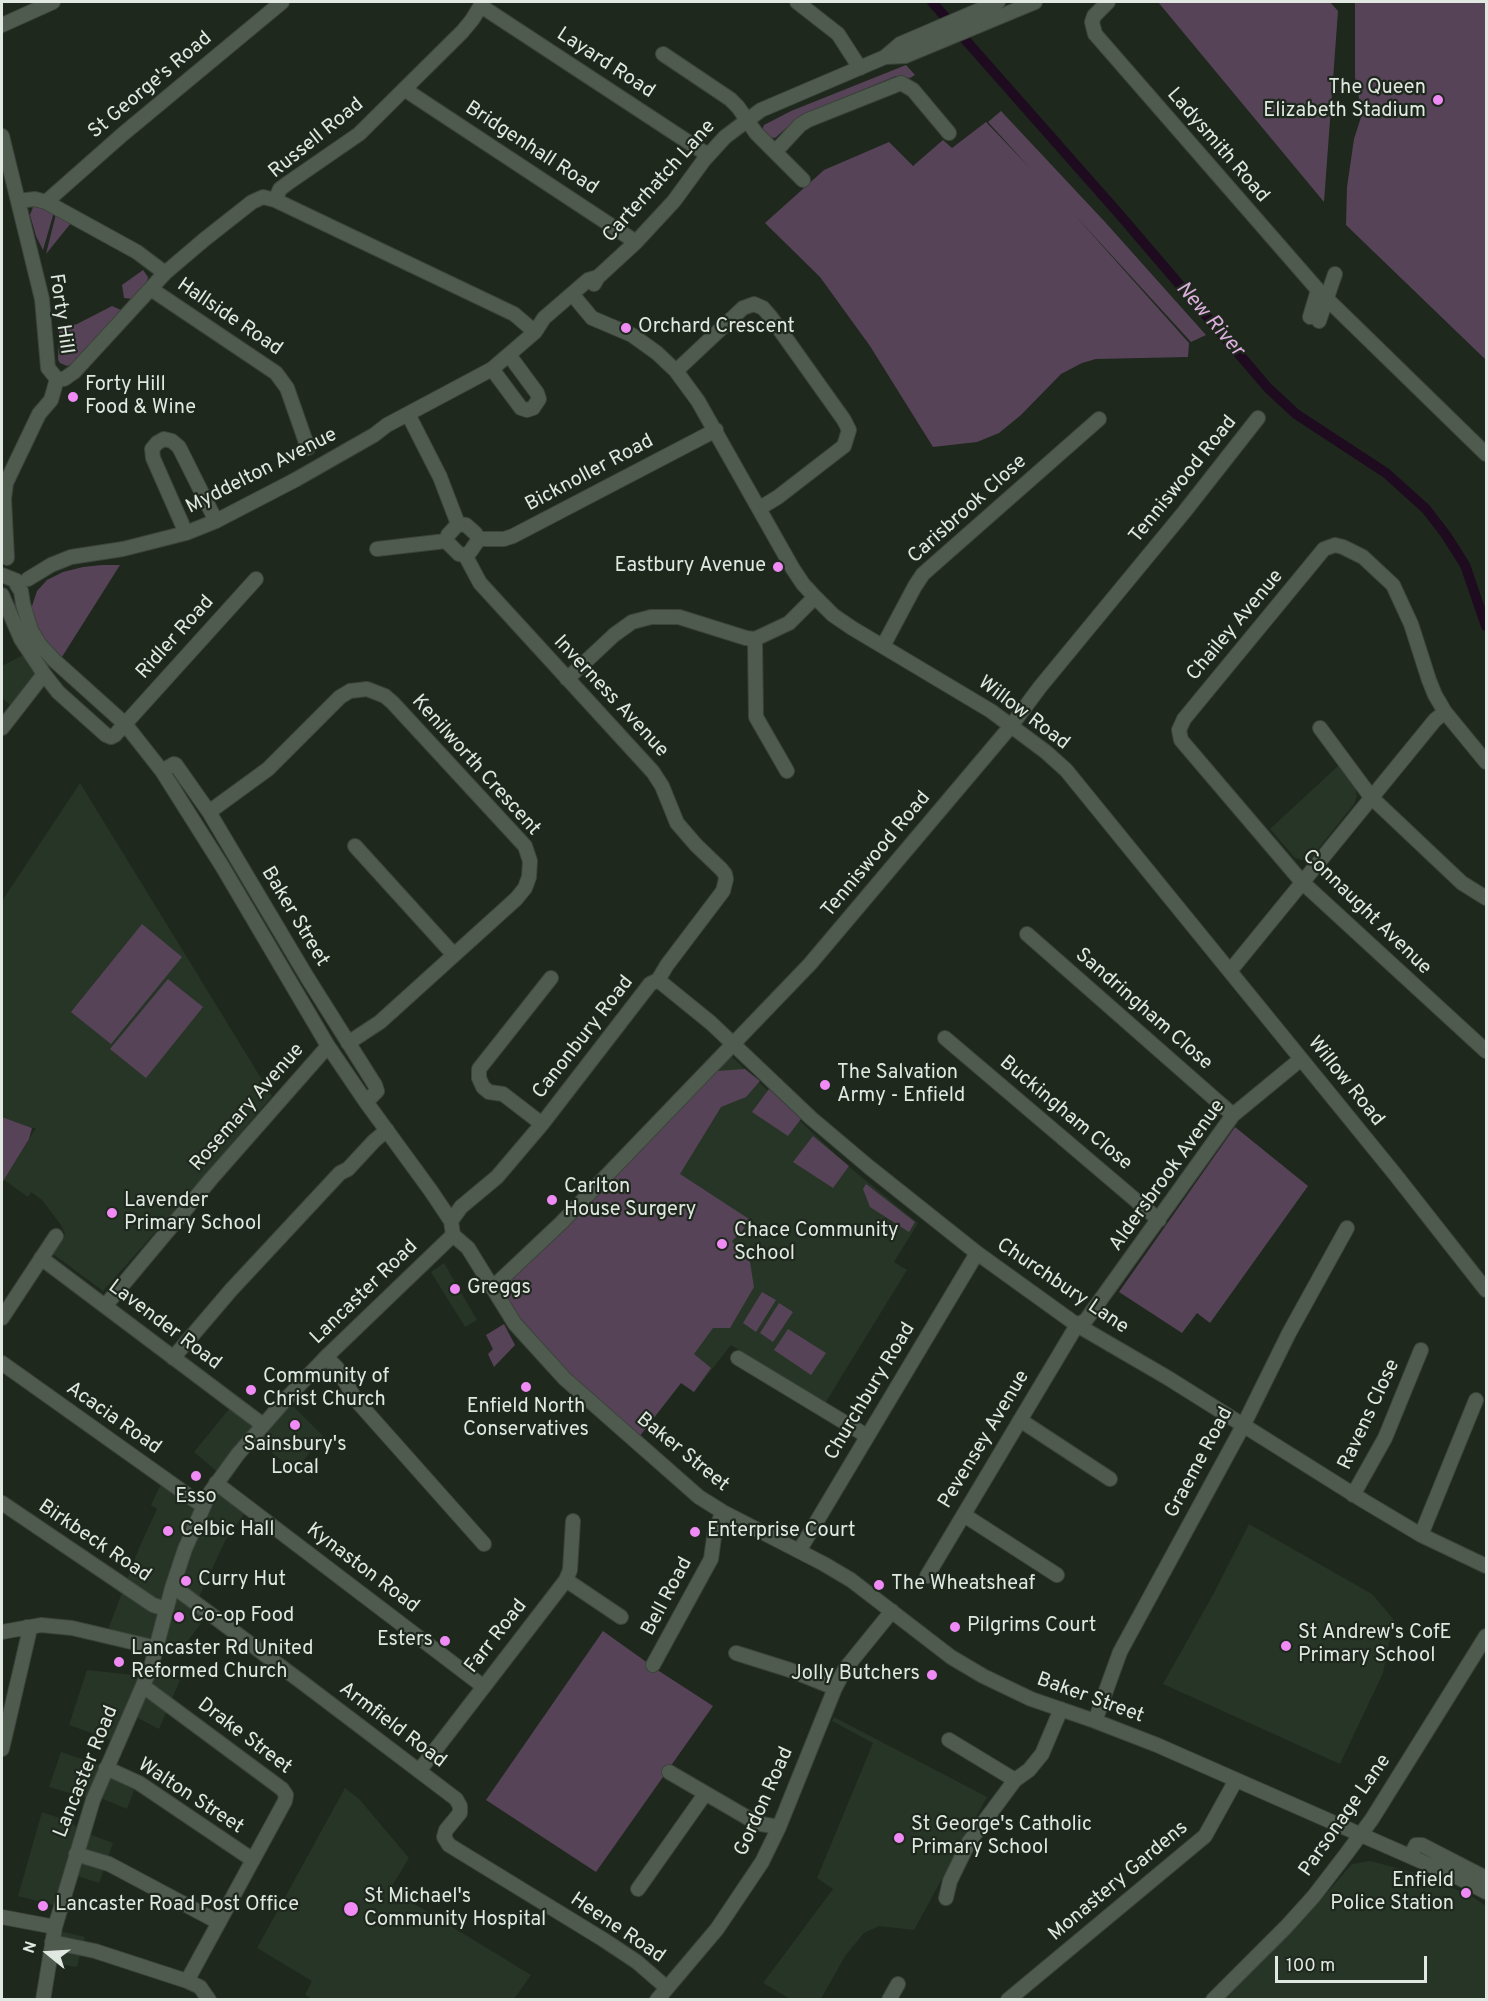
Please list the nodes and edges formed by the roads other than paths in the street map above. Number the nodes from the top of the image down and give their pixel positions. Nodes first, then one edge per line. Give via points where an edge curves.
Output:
1 (53, 2) edge
2 (282, 2) edge
3 (797, 2) edge
4 (998, 2) edge
5 (1035, 2) edge
6 (1108, 2) edge
7 (482, 4) edge
8 (968, 23) junction
9 (2, 26) edge
10 (663, 54) dead end
11 (860, 68) junction
12 (405, 89) junction
13 (746, 121) junction
14 (949, 133) dead end
15 (2, 136) edge
16 (776, 152) junction
17 (708, 155) junction
18 (803, 180) dead end
19 (275, 200) junction
20 (18, 201) junction
21 (46, 202) junction
22 (636, 242) junction
23 (165, 273) junction
24 (1335, 274) dead end
25 (151, 289) junction
26 (574, 297) junction
27 (1327, 299) junction
28 (537, 330) junction
29 (508, 355) junction
30 (492, 369) junction
31 (676, 371) junction
32 (57, 379) junction
33 (446, 394) junction
34 (1258, 418) dead end
35 (1099, 419) dead end
36 (411, 420) junction
37 (716, 430) junction
38 (374, 435) junction
39 (308, 448) dead end
40 (1486, 454) edge
41 (760, 508) junction
42 (216, 521) junction
43 (458, 524) junction
44 (186, 533) junction
45 (479, 539) junction
46 (446, 541) junction
47 (377, 549) dead end
48 (465, 555) junction
49 (7, 558) dead end
50 (2, 575) edge
51 (256, 579) dead end
52 (22, 584) junction
53 (2, 595) edge
54 (815, 597) junction
55 (755, 639) junction
56 (883, 646) junction
57 (44, 674) junction
58 (567, 679) junction
59 (1445, 712) junction
60 (125, 724) junction
61 (1011, 726) junction
62 (2, 728) edge
63 (1320, 728) dead end
64 (1181, 740) joint
65 (1486, 762) edge
66 (162, 771) junction
67 (787, 771) dead end
68 (1371, 797) junction
69 (209, 812) junction
70 (355, 846) dead end
71 (721, 869) joint
72 (1302, 882) junction
73 (1486, 898) edge
74 (1027, 934) dead end
75 (453, 955) junction
76 (1230, 971) junction
77 (551, 978) dead end
78 (654, 982) junction
79 (945, 1038) dead end
80 (348, 1043) junction
81 (733, 1044) junction
82 (328, 1046) junction
83 (1486, 1051) edge
84 (1301, 1059) junction
85 (366, 1102) junction
86 (1233, 1114) junction
87 (542, 1124) junction
88 (387, 1130) junction
89 (1159, 1220) junction
90 (452, 1228) junction
91 (1347, 1228) dead end
92 (56, 1236) dead end
93 (977, 1253) junction
94 (41, 1258) junction
95 (492, 1288) junction
96 (1486, 1290) edge
97 (105, 1306) junction
98 (2, 1318) edge
99 (1077, 1325) junction
100 (1421, 1350) dead end
101 (326, 1357) junction
102 (173, 1358) junction
103 (738, 1358) dead end
104 (2, 1363) edge
105 (1476, 1400) dead end
106 (1020, 1420) junction
107 (262, 1425) junction
108 (1243, 1426) junction
109 (867, 1436) junction
110 (1110, 1479) dead end
111 (216, 1483) junction
112 (1353, 1495) junction
113 (2, 1503) edge
114 (203, 1506) junction
115 (723, 1512) junction
116 (964, 1515) junction
117 (573, 1521) dead end
118 (1422, 1535) junction
119 (484, 1544) dead end
120 (799, 1551) junction
121 (1486, 1566) edge
122 (1057, 1575) dead end
123 (927, 1576) dead end
124 (566, 1580) junction
125 (172, 1588) junction
126 (166, 1609) junction
127 (892, 1611) junction
128 (621, 1617) dead end
129 (27, 1627) junction
130 (2, 1632) edge
131 (1486, 1636) edge
132 (157, 1648) junction
133 (736, 1653) dead end
134 (653, 1665) dead end
135 (143, 1686) junction
136 (483, 1687) junction
137 (835, 1688) junction
138 (1061, 1709) junction
139 (1095, 1721) junction
140 (950, 1740) dead end
141 (2, 1749) edge
142 (106, 1768) junction
143 (419, 1771) junction
144 (669, 1773) dead end
145 (1015, 1780) junction
146 (1236, 1780) junction
147 (705, 1794) junction
148 (457, 1818) joint
149 (779, 1827) junction
150 (1360, 1835) junction
151 (76, 1854) junction
152 (1410, 1856) junction
153 (253, 1860) junction
154 (1486, 1878) edge
155 (638, 1889) dead end
156 (1486, 1893) edge
157 (946, 1898) dead end
158 (2, 1917) edge
159 (218, 1922) junction
160 (55, 1928) junction
161 (52, 1942) junction
162 (187, 1981) junction
163 (898, 1984) dead end
164 (667, 1988) junction
165 (44, 2000) edge
166 (209, 2000) edge
167 (657, 2000) edge
168 (888, 2000) edge
169 (1008, 2000) edge
170 (1213, 2000) edge

1 - 9 street
2 - 21 street, St George's Road
3 - 11 street via 838,34
4 - 8 street, Carterhatch Lane
5 - 8 street, Carterhatch Lane
6 - 27 street, Ladysmith Road via 1094,16 1095,34 1315,285 1318,290 1314,319
7 - 12 street, Russell Road via 462,32
7 - 17 street, Layard Road
8 - 11 street, Carterhatch Lane via 900,44 885,57
10 - 13 street via 730,99
11 - 13 street, Carterhatch Lane via 761,110
12 - 19 street, Russell Road via 359,134 280,189
12 - 22 street, Bridgenhall Road
13 - 16 street
13 - 17 street, Carterhatch Lane
14 - 16 street via 913,90 901,83 808,120
15 - 20 street, Forty Hill
16 - 18 street
17 - 22 street, Carterhatch Lane via 674,201
19 - 23 street, Russell Road via 262,197 252,202
19 - 28 street via 514,314
20 - 21 street
20 - 32 street, Forty Hill via 42,299 48,368
21 - 23 street via 137,252
22 - 26 street, Carterhatch Lane via 593,285
23 - 25 street, Russell Road
24 - 27 street
25 - 32 street, Russell Road via 74,372
25 - 39 street, Hallside Road via 276,373 287,388
26 - 28 street, Carterhatch Lane via 544,318
26 - 31 street, Willow Road via 592,318 632,335
27 - 40 street
28 - 29 street, Myddelton Avenue
29 - 30 street, Myddelton Avenue
29 - 30 street via 537,393 539,399 533,408 521,408
30 - 33 street, Myddelton Avenue
31 - 37 street, Willow Road
31 - 41 street via 743,308 754,304 770,316 844,420 849,430 844,446
32 - 49 street, Forty Hill via 51,400 39,414 6,483
33 - 36 street, Myddelton Avenue
33 - 38 street, Myddelton Avenue
34 - 61 street, Tenniswood Road
35 - 56 street, Carisbrook Close via 923,574
36 - 38 street, Myddelton Avenue via 388,433
36 - 43 street
37 - 41 street, Willow Road
37 - 45 street, Bicknoller Road via 513,536
38 - 42 street, Myddelton Avenue
41 - 54 street, Willow Road via 803,584
42 - 44 street, Myddelton Avenue
42 - 44 street via 179,447 164,439 152,449 153,458
43 - 45 street via 466,525
43 - 46 street
44 - 52 street, Myddelton Avenue via 71,557
45 - 48 street
46 - 47 street
46 - 48 street, Inverness Avenue
48 - 58 street, Inverness Avenue via 480,583
50 - 52 street
51 - 60 street, Ridler Road
52 - 60 street, Baker Street via 31,630 40,645
53 - 57 street via 21,639
54 - 55 street via 789,623
54 - 56 street, Willow Road via 833,615
55 - 58 street via 679,617 651,617 632,622 614,635
55 - 67 street via 756,717
56 - 61 street, Willow Road
57 - 60 street via 58,692 108,737
57 - 62 street
58 - 71 street, Inverness Avenue via 653,772 680,828
59 - 64 street, Chailey Avenue via 1393,585 1363,557 1335,545 1324,549 1184,719 1179,730
59 - 65 street
59 - 68 street
60 - 66 street, Baker Street
61 - 76 street, Willow Road via 1066,770
61 - 81 street, Tenniswood Road via 810,964
63 - 68 street
64 - 72 street, Connaught Avenue
66 - 69 street, Baker Street via 176,765
66 - 82 street, Baker Street
68 - 72 street
68 - 73 street via 1462,883
69 - 75 street, Kenilworth Crescent via 268,769 340,697 358,689 385,696 525,846 530,861 525,888 516,899
69 - 80 street, Baker Street
70 - 75 street
71 - 78 street, Canonbury Road via 726,879 723,891
72 - 76 street
72 - 83 street, Connaught Avenue
74 - 86 street, Sandringham Close
75 - 80 street, Kenilworth Crescent via 380,1022
76 - 84 street, Willow Road
77 - 87 street via 480,1069 479,1078 489,1092 503,1094
78 - 81 street, Churchbury Lane via 668,987
78 - 87 street, Canonbury Road
79 - 89 street, Buckingham Close
80 - 85 street, Baker Street via 377,1090
81 - 93 street, Churchbury Lane via 817,1124
81 - 95 street, Tenniswood Road via 561,1223
82 - 85 street, Baker Street
82 - 97 street, Rosemary Avenue
84 - 86 street, Aldersbrook Avenue
84 - 96 street, Willow Road
85 - 88 street, Baker Street
86 - 89 street, Aldersbrook Avenue
87 - 90 street, Canonbury Road via 496,1177 460,1207
88 - 90 street, Baker Street
88 - 102 street via 340,1173
89 - 99 street, Aldersbrook Avenue via 1086,1320
90 - 95 street, Baker Street
90 - 101 street, Lancaster Road
91 - 108 street, Graeme Road
92 - 94 street
93 - 99 street, Churchbury Lane
93 - 109 street, Churchbury Road
94 - 97 street, Lavender Road
94 - 98 street
95 - 115 street, Baker Street via 515,1324 565,1379 699,1497
97 - 102 street, Lavender Road
99 - 106 street, Pevensey Avenue
99 - 108 street, Churchbury Lane
100 - 112 street, Ravens Close via 1385,1438
101 - 107 street, Lancaster Road
101 - 119 street via 356,1400
102 - 107 street, Lavender Road
103 - 109 street
104 - 114 street, Acacia Road
105 - 118 street
106 - 110 street
106 - 116 street, Pevensey Avenue
107 - 111 street, Lancaster Road
108 - 112 street, Churchbury Lane
108 - 139 street, Graeme Road via 1119,1652
109 - 120 street, Churchbury Road
111 - 114 street, Lancaster Road
111 - 136 street, Kynaston Road
112 - 118 street, Churchbury Lane
113 - 126 street, Birkbeck Road via 153,1605
114 - 125 street, Lancaster Road
115 - 120 street, Baker Street
115 - 134 street, Bell Road via 715,1530 711,1559
116 - 122 street
116 - 123 street, Pevensey Avenue
117 - 124 street
118 - 121 street, Churchbury Lane
120 - 127 street, Baker Street via 851,1580
124 - 128 street
124 - 136 street, Farr Road
125 - 126 street, Lancaster Road
125 - 143 street, Armfield Road
126 - 132 street, Lancaster Road
127 - 137 street, Gordon Road
127 - 138 street, Baker Street via 951,1657 983,1676
129 - 130 street
129 - 132 street via 72,1628
129 - 141 street via 29,1633
131 - 150 street, Parsonage Lane
132 - 135 street, Lancaster Road
133 - 137 street
135 - 142 street, Lancaster Road
135 - 153 street, Drake Street via 286,1795
136 - 143 street, Farr Road
137 - 149 street, Gordon Road
138 - 139 street, Baker Street
138 - 145 street via 1042,1754
139 - 146 street, Baker Street
140 - 145 street
142 - 151 street, Lancaster Road
142 - 153 street, Walton Street via 139,1784
143 - 148 street, Armfield Road via 456,1799 460,1806
144 - 147 street
145 - 157 street via 969,1842
146 - 150 street, Baker Street
146 - 169 street, Monastery Gardens via 1206,1836
147 - 149 street via 761,1824
147 - 155 street
148 - 164 street, Heene Road via 446,1830 444,1837 449,1845 604,1940
149 - 164 street, Gordon Road via 739,1899
150 - 152 street, Baker Street
150 - 170 street, Parsonage Lane via 1314,1896
151 - 159 street via 109,1864
151 - 160 street, Lancaster Road
152 - 154 street via 1416,1845 1422,1845
152 - 156 street, Baker Street
153 - 159 street
158 - 160 street
159 - 162 street
160 - 161 street, Lancaster Road
161 - 162 street via 95,1951
161 - 165 street, Lancaster Road
162 - 166 street via 200,1987
163 - 168 street
164 - 167 street, Gordon Road

